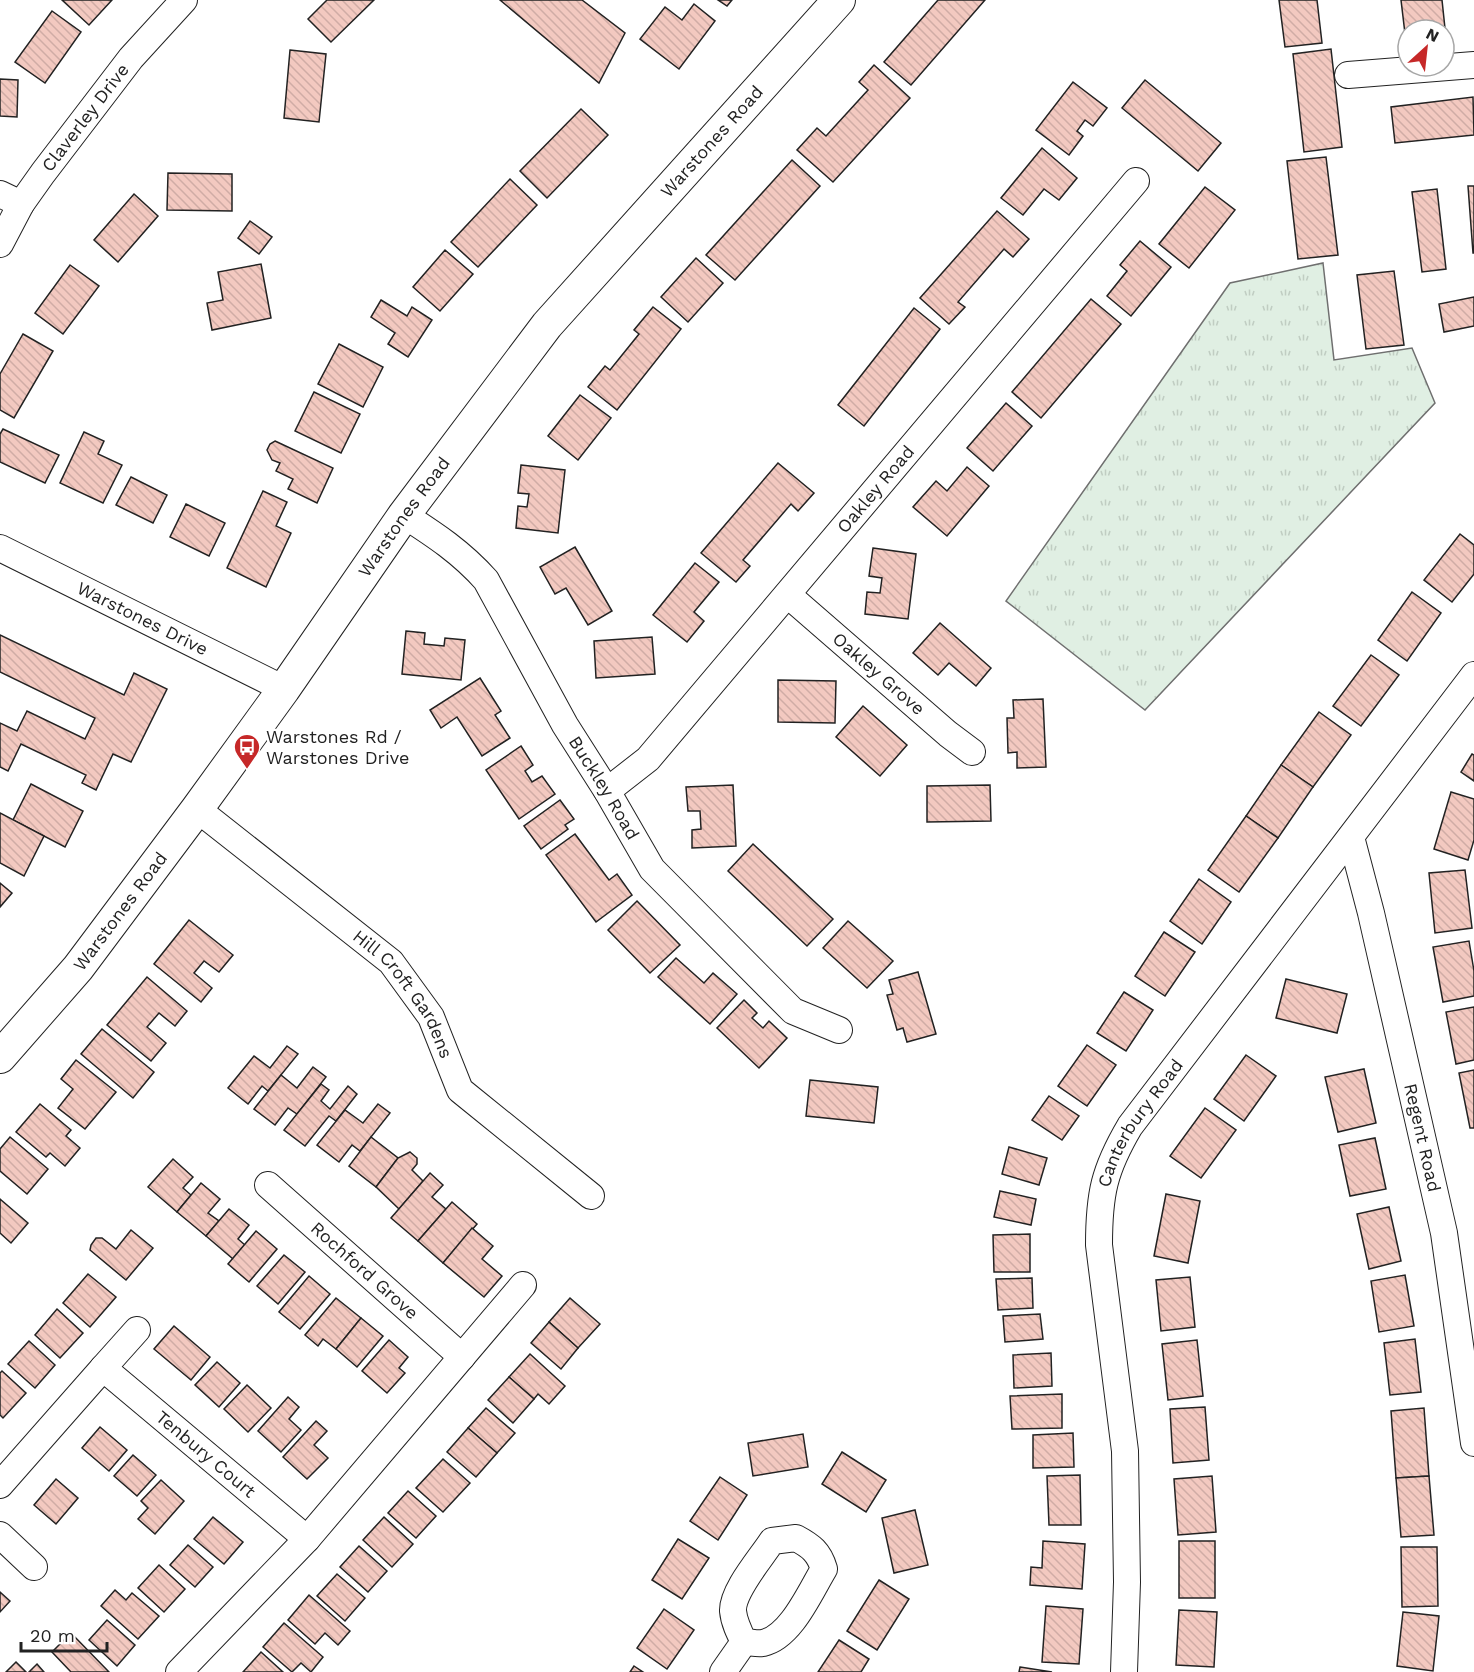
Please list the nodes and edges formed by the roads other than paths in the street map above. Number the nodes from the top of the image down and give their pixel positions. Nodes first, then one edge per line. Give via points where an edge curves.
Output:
1 (184, 0) edge
2 (839, 0) edge
3 (1474, 65) edge
4 (1348, 75) dead end
5 (1136, 181) dead end
6 (10, 199) edge
7 (0, 244) edge
8 (404, 515) junction
9 (0, 548) edge
10 (788, 595) junction
11 (1474, 675) edge
12 (284, 690) junction
13 (972, 752) dead end
14 (607, 791) junction
15 (197, 809) junction
16 (1350, 837) junction
17 (839, 1029) dead end
18 (0, 1057) edge
19 (268, 1185) dead end
20 (591, 1196) dead end
21 (523, 1285) dead end
22 (137, 1330) dead end
23 (462, 1357) junction
24 (103, 1368) junction
25 (1474, 1443) edge
26 (0, 1485) edge
27 (0, 1535) edge
28 (307, 1539) junction
29 (34, 1567) dead end
30 (744, 1642) dead end
31 (179, 1672) edge
32 (723, 1672) edge
33 (1124, 1672) edge

1 - 6 street, Claverley Drive
2 - 8 street, Warstones Road via 547,325
3 - 4 street
5 - 10 street, Oakley Road
6 - 7 street, Claverley Drive
8 - 12 street, Warstones Road
8 - 14 street, Buckley Road via 449,544 486,580 565,725
9 - 12 street, Warstones Drive
10 - 13 street, Oakley Grove
10 - 14 street, Oakley Road via 648,759
11 - 16 street, Canterbury Road
12 - 15 street, Warstones Road
14 - 17 street, Buckley Road via 652,869 793,1011
15 - 18 street, Warstones Road via 78,968
15 - 20 street, Hill Croft Gardens via 392,962 431,1017 460,1090
16 - 25 street, Regent Road via 1374,925 1444,1233
16 - 33 street, Canterbury Road via 1130,1126 1105,1177 1099,1245 1125,1451
19 - 23 street, Rochford Grove
21 - 23 street
22 - 24 street
23 - 28 street
24 - 26 street
24 - 28 street, Tenbury Court
27 - 29 street
28 - 31 street
30 - 32 street

